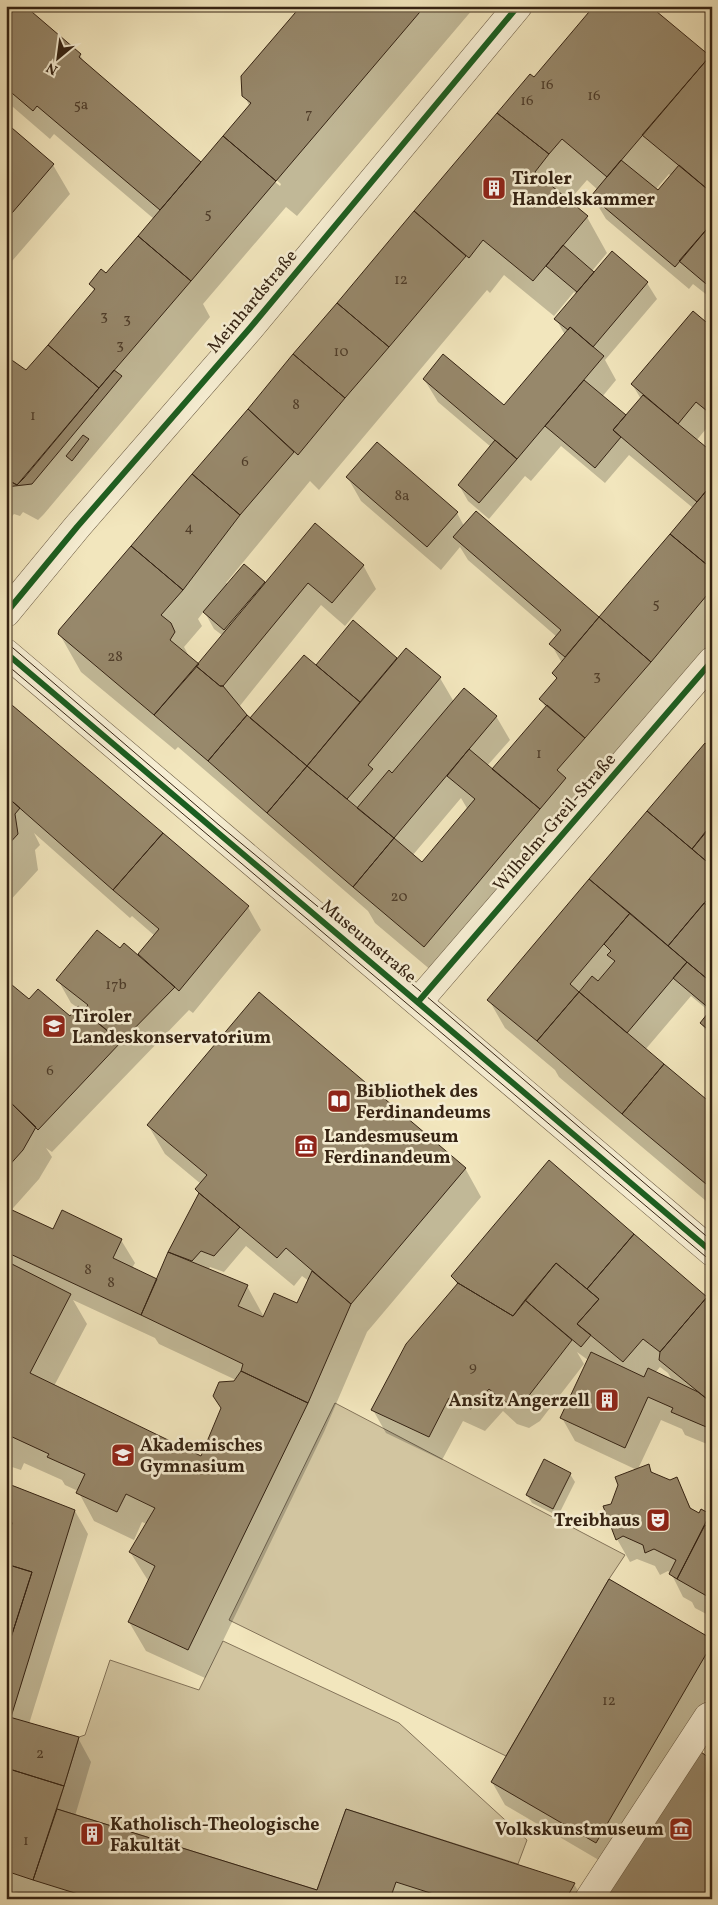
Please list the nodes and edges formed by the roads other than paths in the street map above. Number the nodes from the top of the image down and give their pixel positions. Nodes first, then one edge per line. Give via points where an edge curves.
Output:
1 (518, 6) edge
2 (6, 613) edge
3 (6, 652) edge
4 (712, 660) edge
5 (418, 1002) junction
6 (712, 1252) edge
7 (710, 1716) edge
8 (589, 1899) edge

1 - 2 street, Meinhardstraße
3 - 5 street, Museumstraße
4 - 5 street, Wilhelm-Greil-Straße
5 - 6 street, Museumstraße
7 - 8 street

